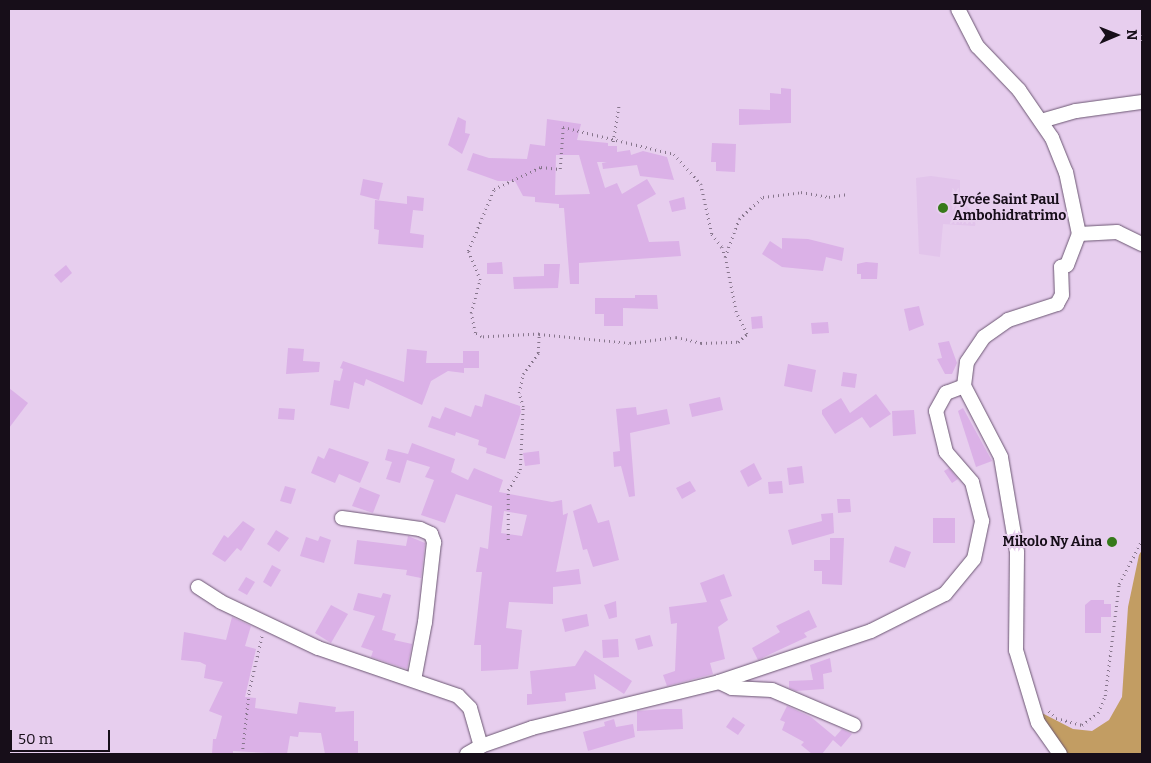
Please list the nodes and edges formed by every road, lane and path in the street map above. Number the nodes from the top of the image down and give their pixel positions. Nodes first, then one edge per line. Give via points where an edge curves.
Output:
1 (958, 9) edge
2 (1142, 102) edge
3 (619, 104) dead end
4 (1041, 121) junction
5 (613, 142) junction
6 (848, 194) dead end
7 (1079, 234) junction
8 (1142, 244) edge
9 (725, 257) junction
10 (539, 334) junction
11 (964, 386) junction
12 (342, 518) dead end
13 (508, 540) dead end
14 (1142, 540) edge
15 (198, 587) dead end
16 (265, 623) junction
17 (414, 680) junction
18 (719, 682) junction
19 (1043, 706) dead end
20 (854, 725) dead end
21 (481, 746) junction
22 (242, 754) edge
23 (467, 754) edge
24 (1060, 754) edge

1 - 4 street via 978,46 1019,90
2 - 4 street via 1076,111
3 - 5 path
4 - 7 street via 1066,172
5 - 9 path via 674,154 701,184 712,234
5 - 10 path via 563,127 560,169 541,167 494,189 473,236 468,251 480,280 471,313 475,333 481,337
6 - 9 path via 829,197 801,192 763,197 739,219
7 - 8 street via 1118,232
7 - 11 street via 1067,266 1061,267 1062,295 1056,304 1008,320 984,337 967,362
9 - 10 path via 736,312 747,334 738,342 701,343 676,336 630,343
10 - 13 path via 538,353 523,374 519,393 523,407 520,470 508,490
11 - 18 street via 946,393 936,411 946,452 972,482 974,489 982,521 974,559 945,594 871,631
11 - 24 street via 1001,457 1017,552 1016,650 1038,723
12 - 17 street via 420,529 431,534 434,542 427,612
14 - 19 path via 1119,584 1105,696 1098,713 1082,725 1056,718
15 - 16 street
16 - 17 street via 318,648
16 - 22 path via 249,691
17 - 21 street via 458,696 470,708
18 - 20 street via 732,688 772,690
18 - 21 street via 620,704
21 - 23 street

